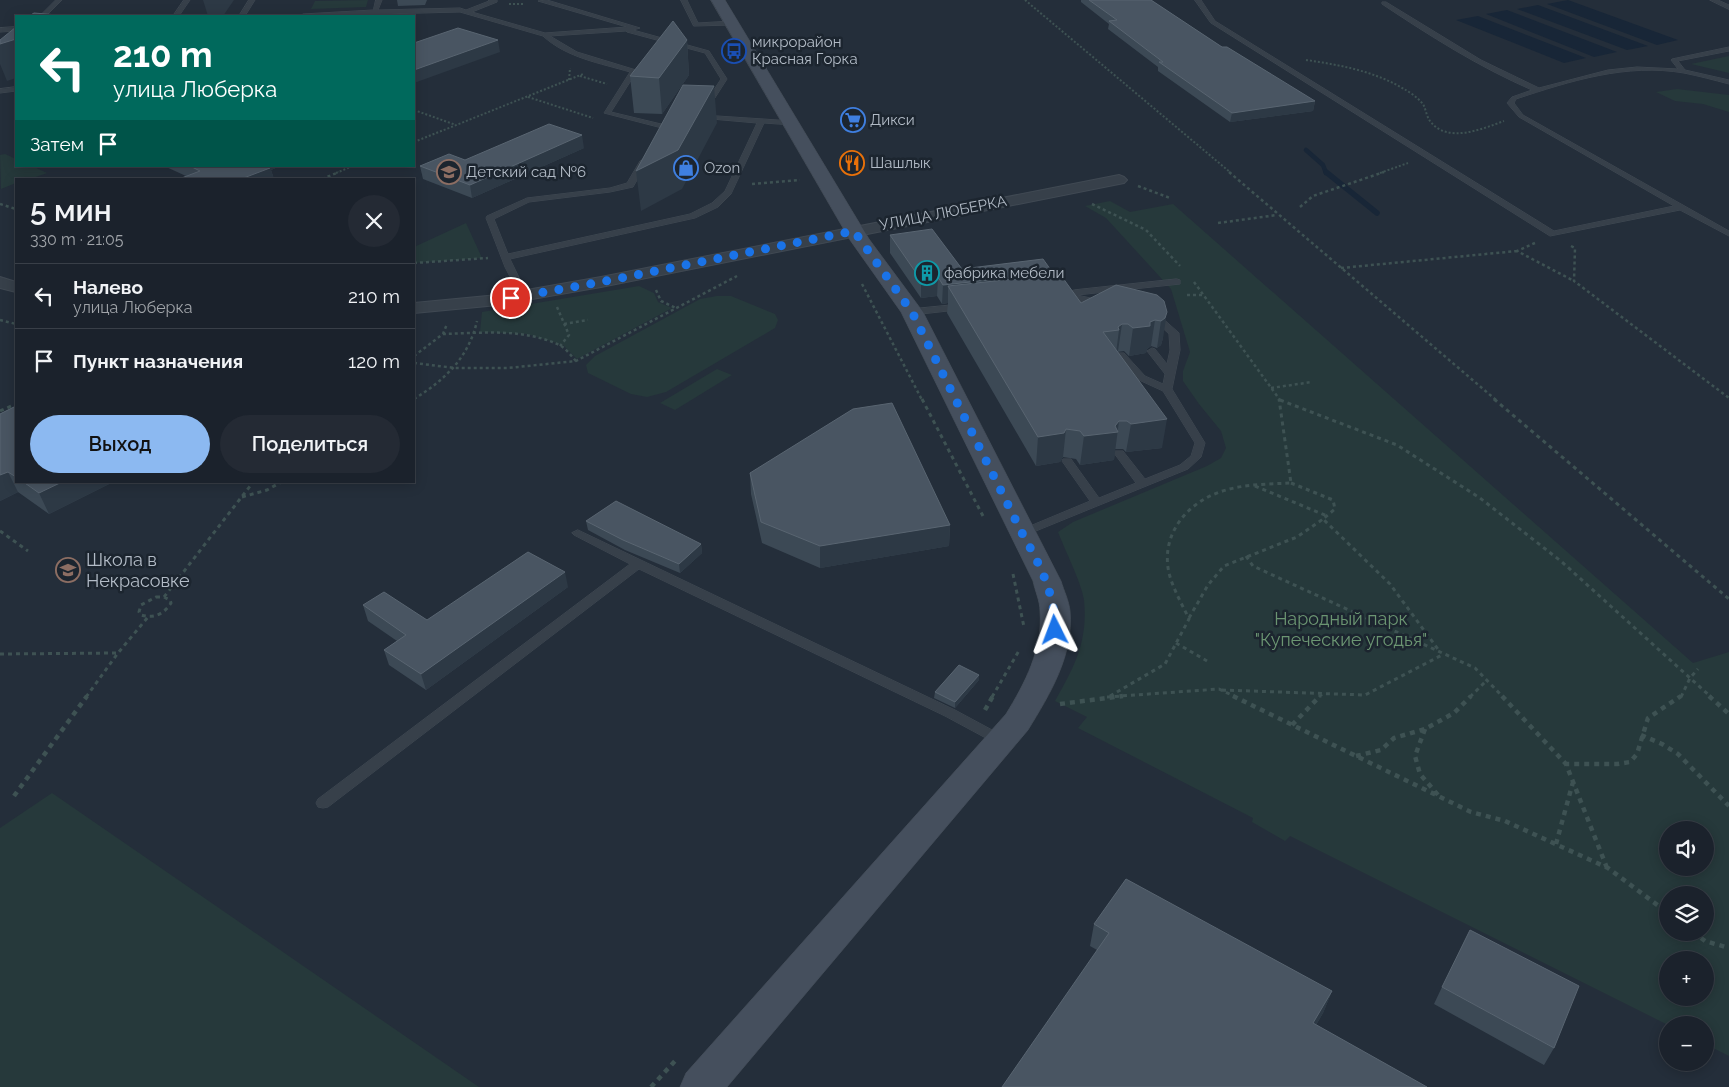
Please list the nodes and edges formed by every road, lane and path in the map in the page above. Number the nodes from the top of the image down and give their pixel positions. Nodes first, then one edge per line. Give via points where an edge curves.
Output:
1 (58, 0) edge
2 (187, 0) edge
3 (252, 0) edge
4 (379, 0) edge
5 (491, 0) edge
6 (544, 0) edge
7 (684, 0) edge
8 (718, 0) edge
9 (1025, 0) edge
10 (1198, 0) edge
11 (1713, 0) edge
12 (1384, 3) dead end
13 (1729, 7) edge
14 (375, 12) junction
15 (465, 12) junction
16 (388, 14) edge
17 (44, 15) edge
18 (177, 15) edge
19 (243, 15) edge
20 (338, 15) edge
21 (732, 23) junction
22 (15, 29) edge
23 (623, 29) junction
24 (0, 30) edge
25 (15, 34) edge
26 (545, 35) junction
27 (8, 38) edge
28 (1729, 49) edge
29 (1265, 54) junction
30 (610, 63) junction
31 (1683, 71) junction
32 (579, 75) junction
33 (1729, 82) edge
34 (622, 88) junction
35 (15, 89) edge
36 (1539, 90) junction
37 (0, 91) edge
38 (702, 107) edge
39 (415, 110) edge
40 (686, 115) edge
41 (695, 116) edge
42 (1520, 116) junction
43 (761, 122) junction
44 (792, 123) junction
45 (456, 125) junction
46 (415, 142) edge
47 (647, 154) edge
48 (1427, 156) junction
49 (351, 167) edge
50 (324, 178) edge
51 (806, 180) dead end
52 (1119, 180) joint
53 (731, 185) junction
54 (1170, 198) dead end
55 (0, 204) edge
56 (1300, 206) dead end
57 (1682, 207) junction
58 (15, 209) edge
59 (1277, 215) junction
60 (1218, 223) dead end
61 (854, 231) junction
62 (1553, 234) junction
63 (1729, 234) edge
64 (1517, 251) junction
65 (506, 257) junction
66 (415, 264) edge
67 (1341, 268) junction
68 (743, 272) dead end
69 (1574, 281) junction
70 (0, 282) edge
71 (1177, 282) dead end
72 (1136, 286) junction
73 (15, 287) edge
74 (648, 287) dead end
75 (524, 296) junction
76 (1145, 296) edge
77 (554, 300) dead end
78 (977, 305) edge
79 (1108, 305) edge
80 (415, 308) edge
81 (676, 308) junction
82 (912, 312) junction
83 (1141, 314) edge
84 (478, 318) dead end
85 (0, 320) edge
86 (588, 320) dead end
87 (449, 321) dead end
88 (15, 324) edge
89 (564, 324) junction
90 (476, 333) junction
91 (443, 334) junction
92 (560, 346) junction
93 (1152, 351) edge
94 (1121, 354) edge
95 (415, 355) edge
96 (576, 361) junction
97 (415, 363) edge
98 (455, 368) junction
99 (1170, 374) junction
100 (1312, 382) dead end
101 (1271, 388) dead end
102 (1167, 389) junction
103 (415, 398) edge
104 (1729, 398) edge
105 (1280, 400) dead end
106 (15, 404) edge
107 (0, 411) edge
108 (1119, 453) edge
109 (1067, 461) edge
110 (252, 483) edge
111 (279, 483) edge
112 (1290, 483) dead end
113 (1143, 484) junction
114 (1252, 485) dead end
115 (240, 497) junction
116 (1097, 503) junction
117 (1325, 517) junction
118 (0, 531) edge
119 (578, 533) dead end
120 (1022, 533) junction
121 (28, 552) dead end
122 (1246, 556) junction
123 (638, 564) junction
124 (164, 597) junction
125 (1729, 600) edge
126 (148, 617) junction
127 (1189, 619) dead end
128 (1176, 643) dead end
129 (118, 653) junction
130 (0, 654) edge
131 (1442, 655) junction
132 (1207, 661) dead end
133 (1698, 670) dead end
134 (1690, 678) junction
135 (1487, 680) junction
136 (1219, 690) junction
137 (1322, 694) junction
138 (1060, 703) dead end
139 (1729, 714) edge
140 (1292, 725) junction
141 (1425, 729) junction
142 (1641, 735) junction
143 (1002, 741) junction
144 (1356, 756) junction
145 (1566, 764) junction
146 (1573, 782) junction
147 (14, 796) dead end
148 (1440, 797) junction
149 (323, 803) dead end
150 (1729, 806) edge
151 (1556, 844) junction
152 (1608, 868) junction
153 (1659, 906) edge
154 (1705, 941) edge
155 (1729, 948) edge
156 (701, 1087) edge

1 - 17 lane
2 - 18 lane
3 - 19 lane
4 - 14 lane
5 - 15 lane via 495,1
6 - 23 lane via 541,1 637,28
7 - 21 lane via 696,25
8 - 21 street
9 - 59 path
10 - 29 lane via 1213,22
11 - 13 lane
12 - 36 lane via 1449,46
14 - 16 lane
14 - 20 lane
15 - 16 lane via 450,7
15 - 26 lane
21 - 44 street
22 - 24 lane
23 - 26 lane
23 - 38 lane via 707,52 724,79 710,103
25 - 27 lane
26 - 30 lane via 566,50
28 - 31 lane via 1674,60
29 - 42 path via 1346,65 1371,72 1402,87 1422,103 1429,120 1439,129 1472,132
29 - 48 lane
30 - 32 path
30 - 34 lane via 634,71
31 - 33 lane
31 - 36 lane via 1621,70 1568,80
32 - 34 path
32 - 45 path
34 - 40 lane via 607,113 661,129
35 - 37 lane
36 - 42 lane via 1514,98 1510,103
39 - 45 path
41 - 43 lane
42 - 57 lane
43 - 44 lane
43 - 53 lane
44 - 61 street
45 - 46 path
47 - 65 lane via 630,185 527,200 490,218
48 - 56 path via 1313,196
48 - 62 lane
49 - 50 path
51 - 53 path
52 - 54 path
52 - 61 street, УЛИЦА ЛЮБЕРКА
53 - 65 lane via 715,205 692,216
55 - 58 path
57 - 62 lane
57 - 63 lane
59 - 60 path
59 - 67 path
61 - 75 street, УЛИЦА ЛЮБЕРКА
61 - 82 street
62 - 64 path
62 - 69 path via 1575,248
64 - 67 path
64 - 69 path
65 - 66 path
65 - 75 lane
67 - 125 path
68 - 81 path
69 - 104 path
70 - 73 street
71 - 72 lane
72 - 76 lane
72 - 79 lane via 1060,295
74 - 81 path via 657,291 661,301
75 - 80 street, УЛИЦА ЛЮБЕРКА
77 - 89 path
78 - 82 lane
81 - 96 path
82 - 120 street
83 - 99 lane via 1158,318 1174,334 1175,350
84 - 90 path
85 - 88 path
86 - 89 path
87 - 91 path
89 - 92 path via 570,335
90 - 91 path
90 - 92 path via 527,335
90 - 98 path
91 - 95 path
92 - 96 path
93 - 99 lane
94 - 102 lane via 1142,378
96 - 98 path via 508,368
97 - 98 path
98 - 103 path
99 - 102 lane
100 - 101 path
102 - 113 lane via 1200,443 1196,457 1184,467
105 - 134 path via 1397,446 1480,498 1562,562
106 - 107 path
108 - 113 lane
109 - 116 lane
110 - 115 path
111 - 115 path
112 - 117 path via 1333,500 1335,509
113 - 116 lane
114 - 117 path
115 - 124 path
116 - 120 lane
117 - 122 path via 1297,537
117 - 131 path via 1390,584
118 - 121 path
119 - 123 lane
120 - 143 street via 1047,581 1055,609 1055,630 1052,650 1037,690
122 - 127 path via 1224,566 1208,585
122 - 131 path via 1252,566 1418,640
123 - 143 lane
123 - 149 lane
124 - 126 path via 171,603 168,609
124 - 126 path via 150,599 141,605 139,612
126 - 129 path
128 - 132 path
129 - 130 path
129 - 147 path
131 - 135 path via 1475,668
131 - 137 path via 1364,695
133 - 134 path
134 - 139 path
134 - 142 path via 1681,697 1648,718
135 - 141 path via 1454,713
135 - 145 path
136 - 137 path
136 - 138 path
136 - 140 path
137 - 140 path
140 - 144 path
141 - 144 path via 1394,738 1381,750
141 - 148 path via 1415,756 1420,774
142 - 145 path via 1637,754 1630,762
142 - 150 path via 1678,754
143 - 156 street
144 - 148 path
145 - 146 path
146 - 151 path
146 - 152 path
148 - 151 path
151 - 152 path
152 - 153 path
154 - 155 path

